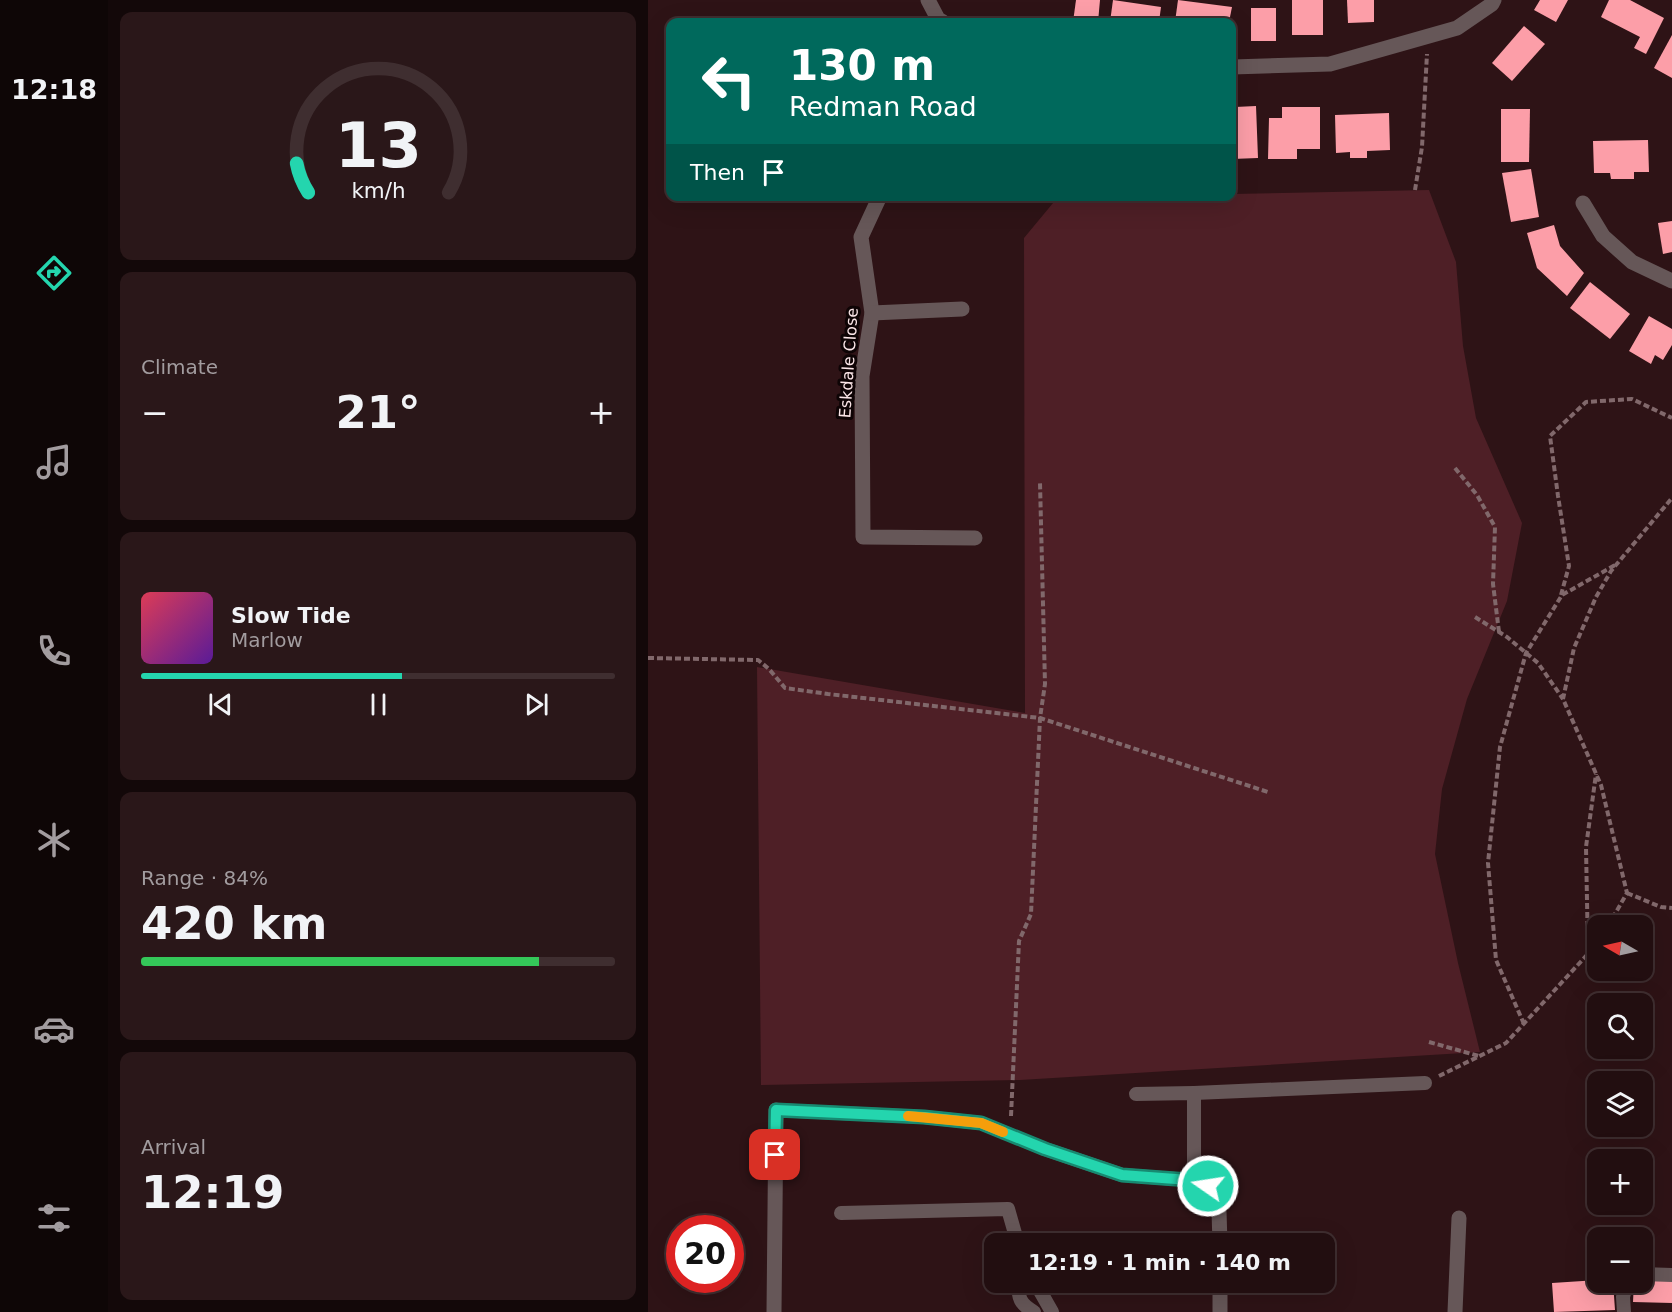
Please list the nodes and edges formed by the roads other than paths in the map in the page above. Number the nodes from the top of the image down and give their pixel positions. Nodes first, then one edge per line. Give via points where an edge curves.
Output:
1 (928, 0) edge
2 (1494, 0) edge
3 (937, 18) edge
4 (1236, 67) edge
5 (878, 201) edge
6 (1583, 203) dead end
7 (1672, 281) edge
8 (962, 309) dead end
9 (872, 313) junction
10 (975, 538) dead end
11 (1425, 1083) road end
12 (1194, 1093) junction
13 (1136, 1094) dead end
14 (776, 1110) joint
15 (1194, 1181) junction
16 (1219, 1211) joint
17 (841, 1213) dead end
18 (1459, 1218) dead end
19 (1015, 1233) edge
20 (1220, 1233) edge
21 (1653, 1274) edge
22 (1672, 1275) edge
23 (1018, 1293) edge
24 (1041, 1293) edge
25 (1220, 1293) edge
26 (1624, 1293) edge
27 (774, 1312) edge
28 (1034, 1312) edge
29 (1052, 1312) edge
30 (1220, 1312) edge
31 (1455, 1312) edge
32 (1624, 1312) edge

1 - 3 street
2 - 4 street via 1457,28 1330,64
5 - 9 street, Eskdale Close via 861,237
6 - 7 street via 1603,236 1632,262
8 - 9 street
9 - 10 street, Eskdale Close via 862,376 863,537
11 - 12 lane
12 - 13 lane
12 - 15 lane
14 - 15 lane via 981,1123 1122,1175
14 - 27 street
15 - 16 lane via 1214,1192
16 - 20 street
17 - 19 lane via 1008,1209
18 - 31 street
21 - 22 lane
23 - 28 lane
24 - 29 lane
25 - 30 street
26 - 32 lane

